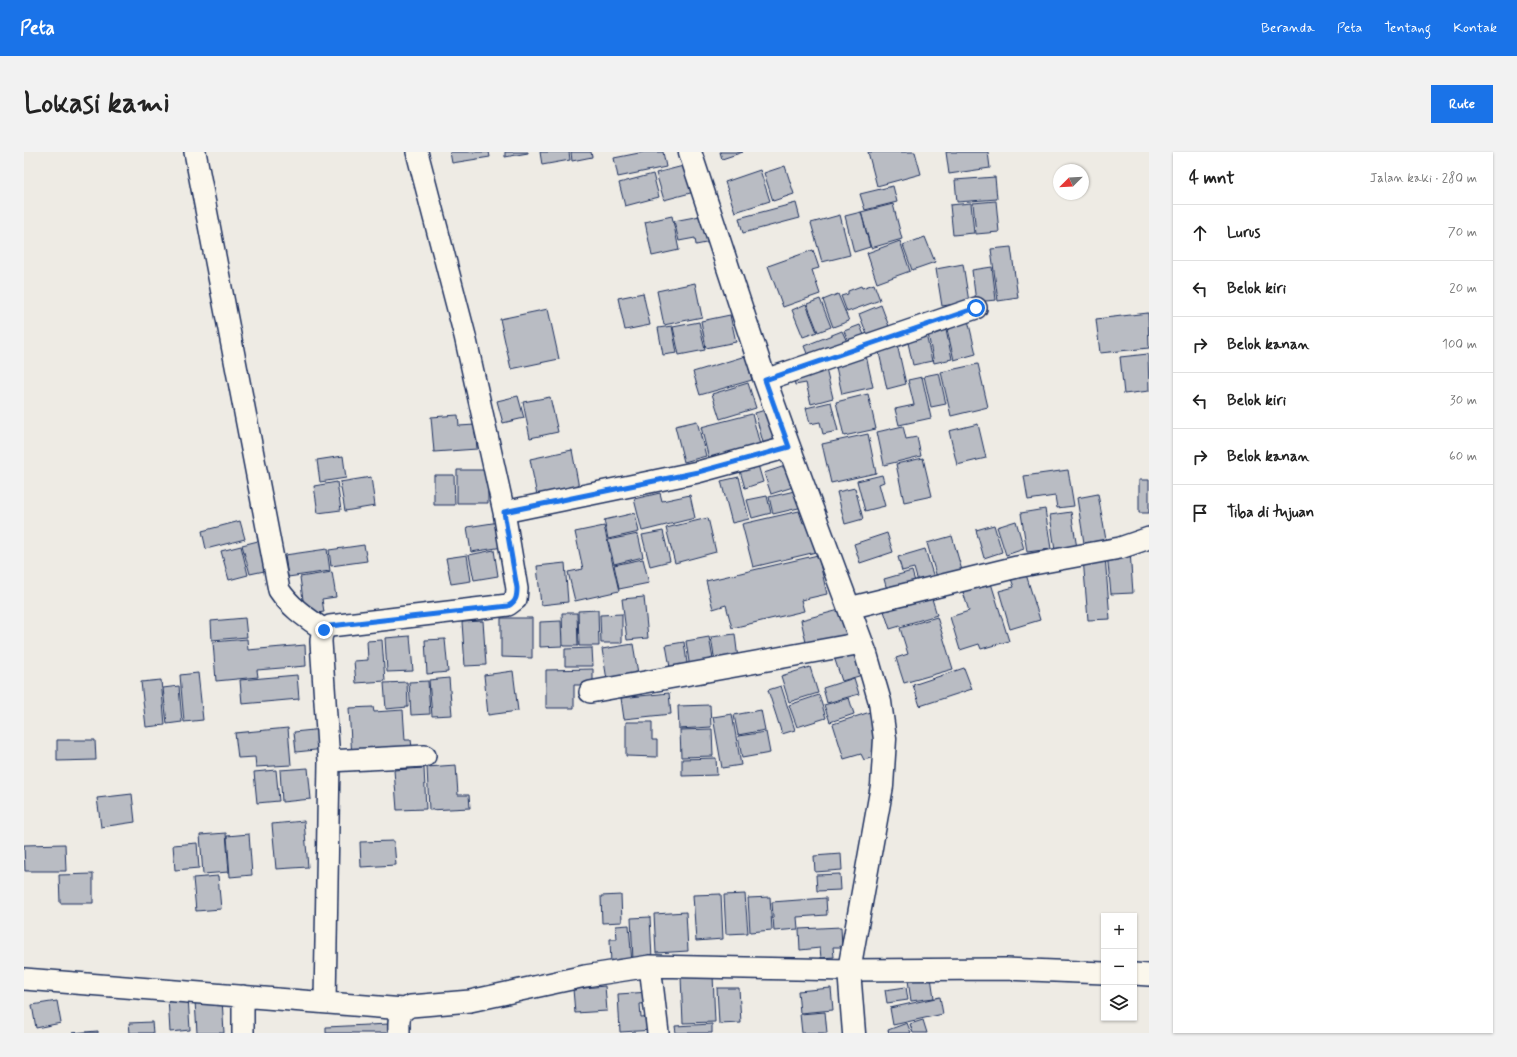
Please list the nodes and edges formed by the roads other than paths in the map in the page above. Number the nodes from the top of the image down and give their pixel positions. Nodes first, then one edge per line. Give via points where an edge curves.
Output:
1 (195, 152) edge
2 (417, 152) edge
3 (690, 152) edge
4 (976, 308) dead end
5 (765, 380) junction
6 (789, 447) junction
7 (504, 512) junction
8 (1149, 538) edge
9 (849, 608) junction
10 (324, 630) junction
11 (862, 643) junction
12 (590, 692) dead end
13 (425, 756) dead end
14 (329, 761) junction
15 (650, 966) junction
16 (849, 970) junction
17 (1101, 973) edge
18 (1137, 974) edge
19 (1149, 975) edge
20 (24, 979) edge
21 (243, 996) junction
22 (325, 1002) junction
23 (404, 1009) junction
24 (243, 1033) edge
25 (399, 1033) edge
26 (658, 1033) edge
27 (854, 1033) edge

1 - 10 street via 280,590 295,610
2 - 7 street via 465,336
3 - 5 street
4 - 5 street
5 - 6 street
6 - 7 street via 698,472
6 - 9 street
7 - 10 street via 517,588 516,599 512,604 330,626
8 - 9 street via 1120,548 1017,567
9 - 11 street
10 - 14 street via 320,642
11 - 12 street
11 - 16 street via 880,702 885,739 882,786
13 - 14 street
14 - 22 street
15 - 16 street
15 - 23 street via 585,976 470,1001 411,1006
15 - 26 street
16 - 17 street via 1006,969
16 - 27 street
18 - 19 street
20 - 21 street
21 - 22 street
21 - 24 street
22 - 23 street
23 - 25 street via 400,1014

